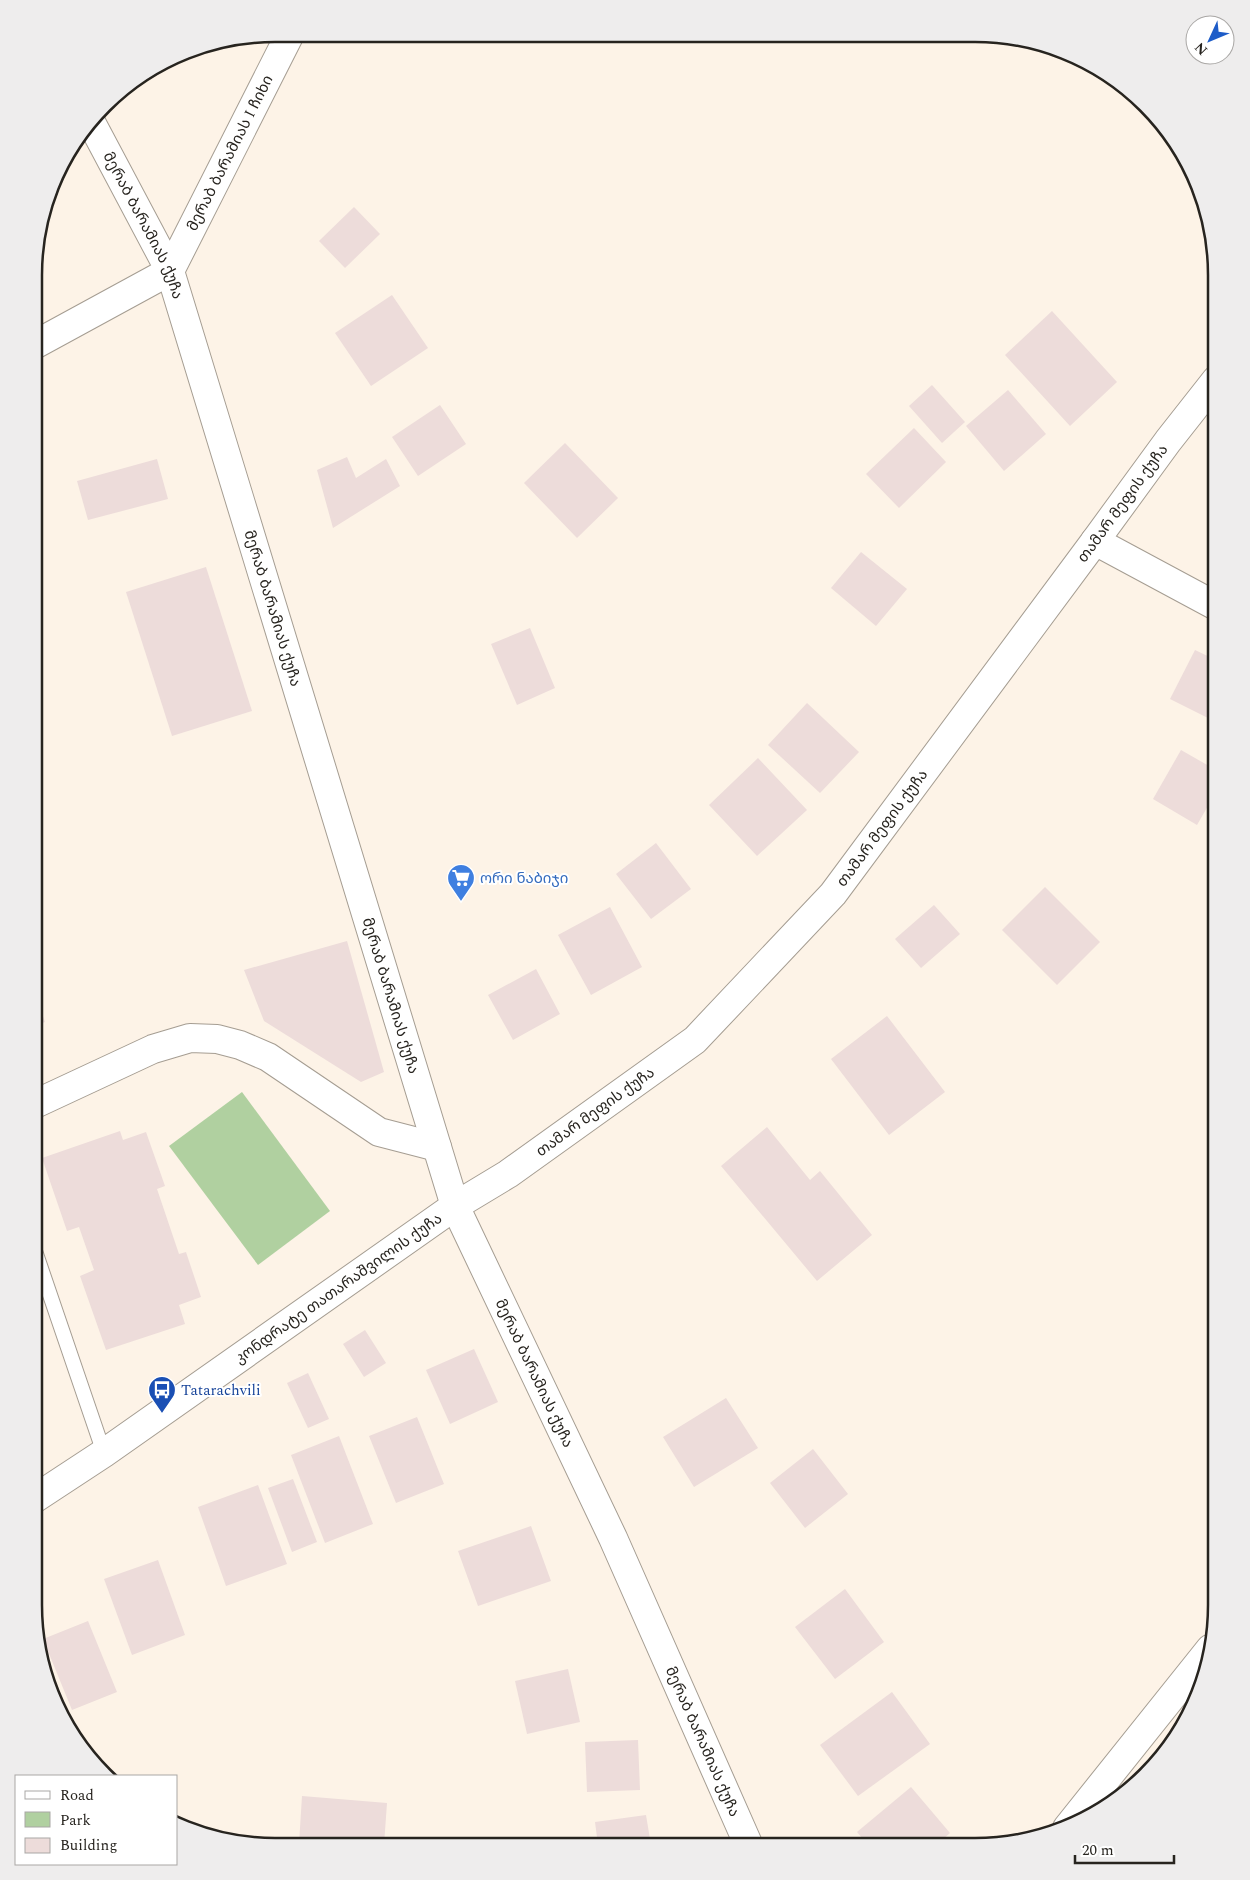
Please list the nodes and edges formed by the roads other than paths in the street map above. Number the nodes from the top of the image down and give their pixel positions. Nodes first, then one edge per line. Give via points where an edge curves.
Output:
1 (286, 42) edge
2 (95, 129) edge
3 (170, 271) junction
4 (42, 341) edge
5 (1208, 390) edge
6 (1096, 542) junction
7 (1208, 602) edge
8 (42, 1100) edge
9 (437, 1146) junction
10 (462, 1202) junction
11 (42, 1271) edge
12 (104, 1453) junction
13 (42, 1494) edge
14 (1201, 1662) edge
15 (1080, 1812) edge
16 (745, 1838) edge

1 - 3 street, მერაბ ბარამიას I ჩიხი
2 - 3 street, მერაბ ბარამიას ქუჩა
3 - 4 street
3 - 9 street, მერაბ ბარამიას ქუჩა
5 - 6 street, თამარ მეფის ქუჩა
6 - 7 street
6 - 10 street, თამარ მეფის ქუჩა via 833,894 695,1040 508,1174
8 - 9 street via 153,1049 190,1038 217,1039 268,1057 379,1132
9 - 10 street, მერაბ ბარამიას ქუჩა
10 - 12 street, კონდრატე თათარაშვილის ქუჩა
10 - 16 street, მერაბ ბარამიას ქუჩა
11 - 12 lane
12 - 13 street, კონდრატე თათარაშვილის ქუჩა
14 - 15 street

